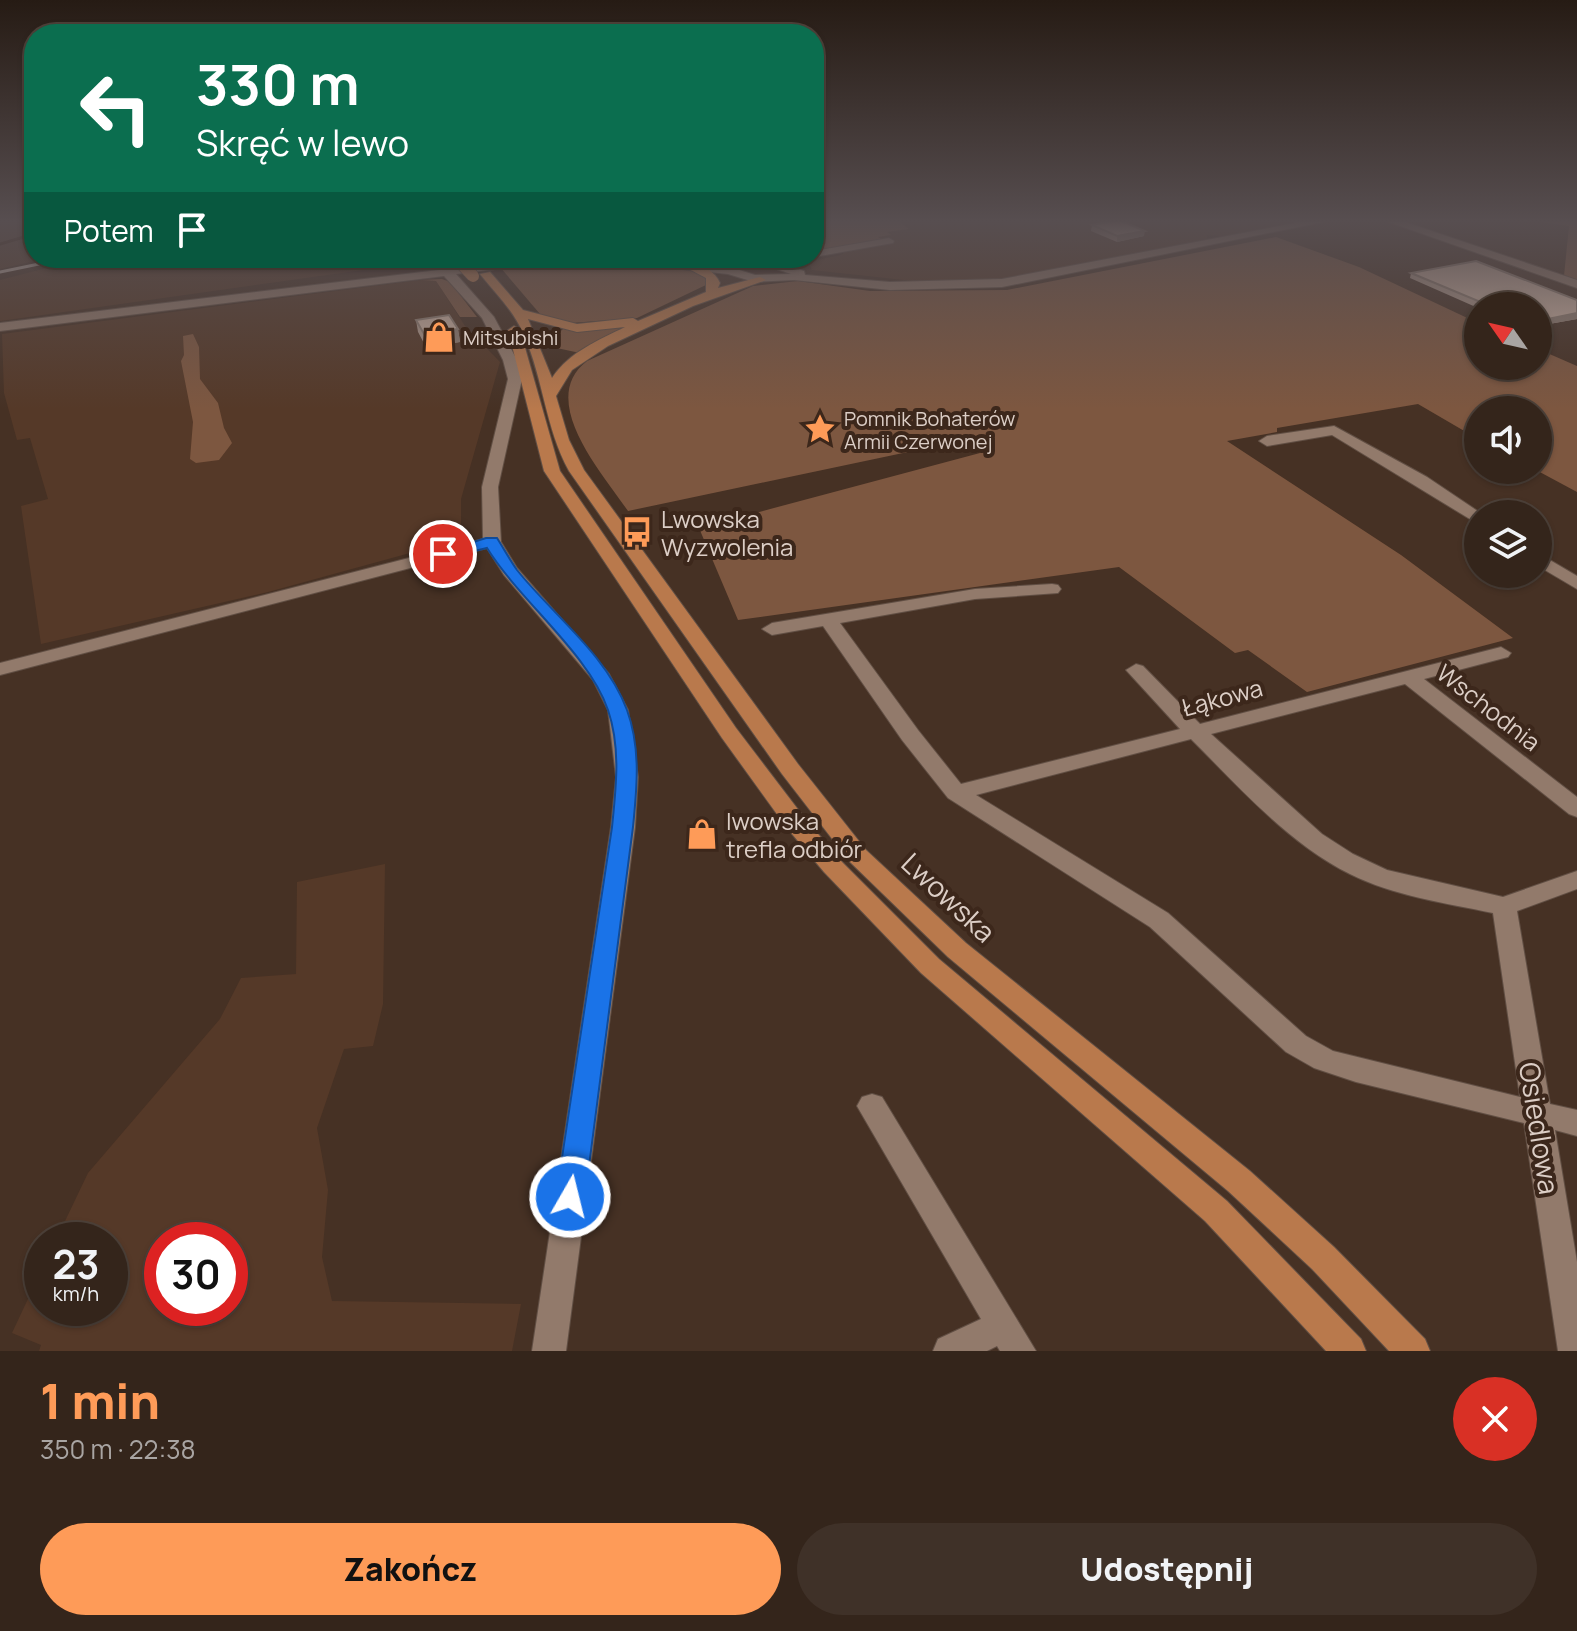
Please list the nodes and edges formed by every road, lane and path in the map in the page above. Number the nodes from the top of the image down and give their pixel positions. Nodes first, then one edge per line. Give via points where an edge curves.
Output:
1 (317, 283) edge
2 (458, 283) edge
3 (485, 283) edge
4 (488, 283) edge
5 (714, 283) edge
6 (724, 283) edge
7 (751, 283) edge
8 (873, 283) edge
9 (969, 283) edge
10 (711, 291) junction
11 (519, 313) junction
12 (0, 327) edge
13 (515, 379) junction
14 (548, 399) junction
15 (1267, 441) dead end
16 (544, 449) junction
17 (1464, 509) edge
18 (492, 542) junction
19 (1552, 567) edge
20 (1577, 584) edge
21 (1052, 589) dead end
22 (828, 619) junction
23 (772, 629) dead end
24 (1501, 653) dead end
25 (0, 669) edge
26 (1136, 670) dead end
27 (1407, 676) junction
28 (1194, 732) junction
29 (956, 793) junction
30 (1577, 809) edge
31 (1577, 880) edge
32 (1504, 906) junction
33 (872, 1106) dead end
34 (1537, 1113) junction
35 (1577, 1123) edge
36 (1012, 1338) edge
37 (549, 1351) edge
38 (950, 1351) edge
39 (1349, 1351) edge
40 (1413, 1351) edge
41 (1575, 1351) edge

1 - 12 street
2 - 13 street via 488,317
3 - 16 main road via 512,325
4 - 11 main road, Lwowska
5 - 10 main road
6 - 10 main road
7 - 14 main road via 594,349 566,369
8 - 9 street
10 - 11 main road via 639,321 607,327 562,326
11 - 14 main road, Lwowska via 540,360
13 - 16 main road via 530,439
13 - 18 street via 490,487
14 - 40 main road, Lwowska via 557,434 577,471 858,856 957,950 1239,1181
15 - 17 street via 1334,430
16 - 39 main road via 575,507 738,745 832,866 930,966 1216,1211
18 - 25 street
18 - 37 street via 510,571 602,678 618,710 625,743 623,827
19 - 20 street
21 - 22 street via 975,594
22 - 23 street
22 - 29 street
24 - 27 street, Łąkowa
26 - 28 street
27 - 28 street, Łąkowa
27 - 30 street, Wschodnia
28 - 29 street, Łąkowa
28 - 32 street via 1293,826 1349,862 1401,884
29 - 34 street via 1159,920 1309,1052 1356,1070
31 - 32 street
32 - 34 street, Osiedlowa
33 - 36 street
34 - 35 street
34 - 41 street, Osiedlowa
36 - 38 street

